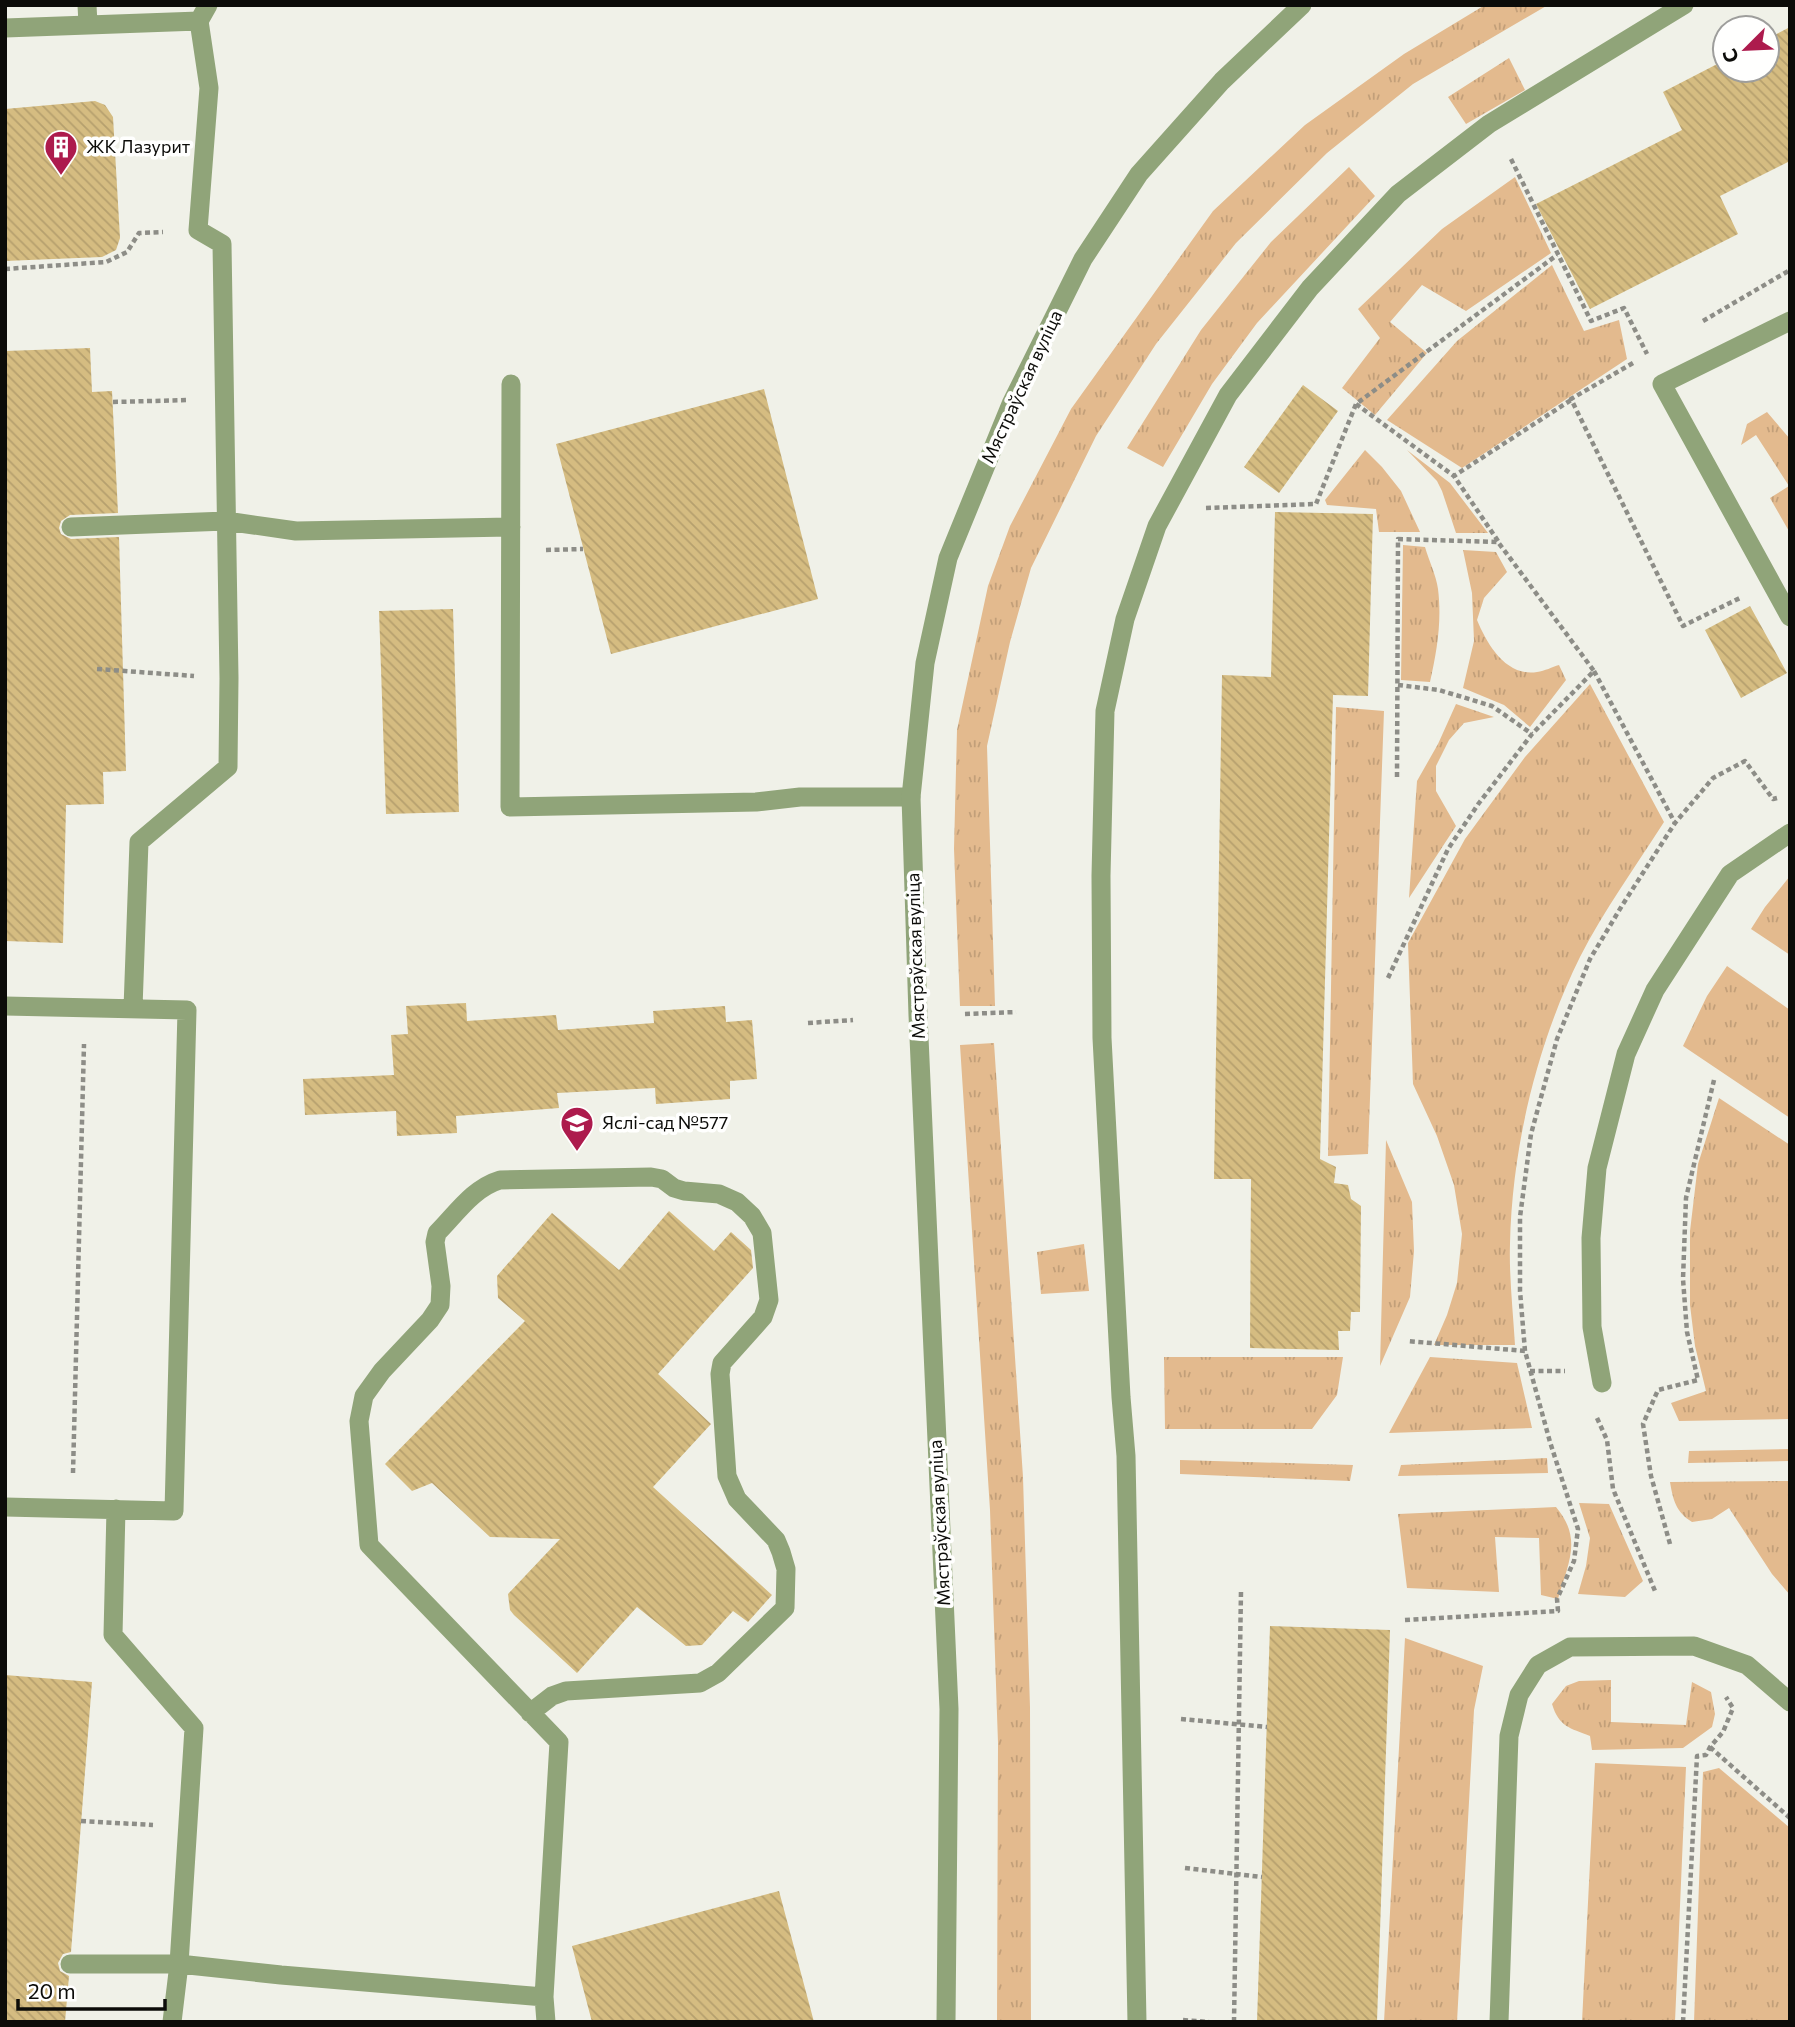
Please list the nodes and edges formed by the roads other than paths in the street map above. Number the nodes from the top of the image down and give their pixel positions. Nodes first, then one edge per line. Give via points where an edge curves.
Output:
1 (1302, 5) edge
2 (1684, 5) edge
3 (204, 13) edge
4 (88, 15) edge
5 (5, 28) edge
6 (1790, 321) edge
7 (511, 383) dead end
8 (226, 521) junction
9 (71, 527) dead end
10 (511, 527) junction
11 (1790, 617) edge
12 (911, 797) junction
13 (1790, 833) edge
14 (5, 1006) edge
15 (133, 1009) junction
16 (1602, 1383) dead end
17 (5, 1507) edge
18 (116, 1509) junction
19 (1790, 1702) edge
20 (530, 1713) junction
21 (70, 1964) dead end
22 (178, 1964) junction
23 (544, 1997) junction
24 (172, 2022) edge
25 (546, 2022) edge
26 (946, 2022) edge
27 (1137, 2022) edge
28 (1499, 2022) edge

1 - 12 street, Мястраўская вуліца via 1222,81 1139,174 1083,259 1011,404 948,558 925,663
2 - 27 street via 1489,124 1398,194 1310,288 1228,395 1157,526 1125,619 1105,711 1102,1011 1126,1456
3 - 4 street
3 - 8 street via 209,88 198,230 222,244
4 - 5 street
6 - 11 street via 1662,384
7 - 10 street
8 - 9 street
8 - 10 street via 296,531
8 - 15 street via 228,767 139,842
10 - 12 street via 510,807
12 - 26 street, Мястраўская вуліца via 949,1709
13 - 16 street via 1730,874 1655,990 1626,1054 1597,1168 1591,1238 1592,1327
14 - 15 street
15 - 18 street via 187,1010 174,1511
17 - 18 street
18 - 22 street via 113,1635 194,1728
19 - 28 street via 1747,1665 1695,1646 1570,1647 1538,1665 1519,1696 1509,1736
20 - 20 street via 369,1545 359,1421 364,1396 440,1305 437,1233 478,1190 500,1180 651,1177 684,1191 719,1194 737,1202 762,1233 769,1300 764,1317 722,1363 727,1476 737,1499 776,1540 786,1569 785,1608 718,1673 700,1684 566,1691
20 - 23 street via 559,1742
21 - 22 street
22 - 23 street
22 - 24 street
23 - 25 street

